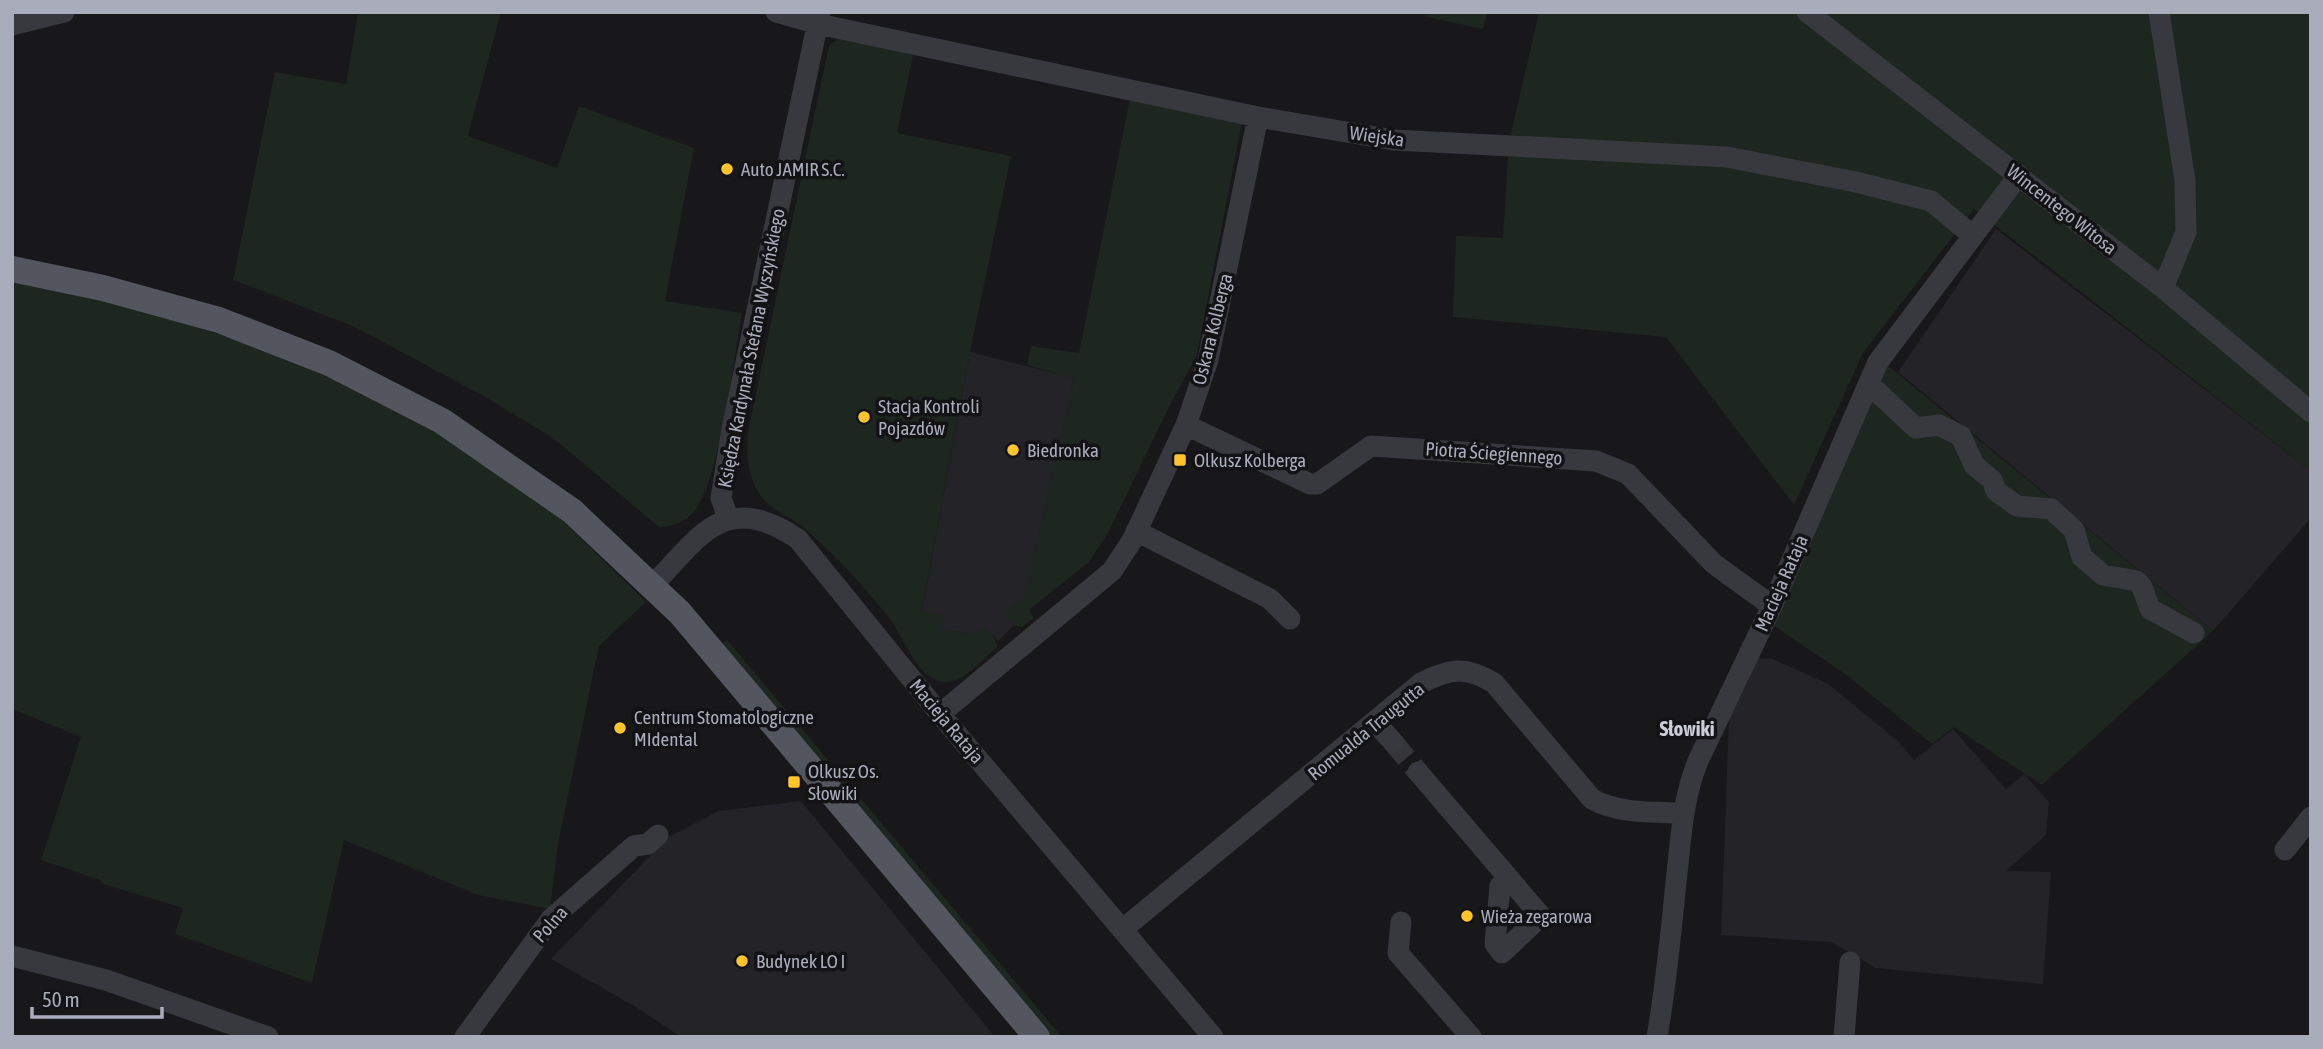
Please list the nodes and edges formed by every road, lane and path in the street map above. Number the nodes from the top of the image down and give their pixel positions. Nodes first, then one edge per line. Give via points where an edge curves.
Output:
1 (64, 12) edge
2 (776, 12) edge
3 (1807, 12) edge
4 (2159, 12) edge
5 (819, 18) edge
6 (12, 25) edge
7 (1258, 117) junction
8 (2019, 175) junction
9 (1973, 236) junction
10 (12, 269) edge
11 (2163, 288) junction
12 (1872, 387) dead end
13 (2311, 412) edge
14 (1186, 425) junction
15 (728, 518) junction
16 (1136, 531) junction
17 (653, 585) junction
18 (1772, 606) junction
19 (1290, 619) dead end
20 (2194, 633) dead end
21 (940, 714) junction
22 (1375, 722) junction
23 (1393, 742) tunnel mouth
24 (1418, 772) tunnel mouth
25 (1684, 813) junction
26 (2311, 817) edge
27 (658, 835) dead end
28 (2284, 850) dead end
29 (1508, 879) dead end
30 (1401, 922) dead end
31 (1123, 929) junction
32 (12, 956) edge
33 (1850, 962) dead end
34 (268, 1037) edge
35 (465, 1037) edge
36 (1037, 1037) edge
37 (1213, 1037) edge
38 (1471, 1037) edge
39 (1657, 1037) edge
40 (1844, 1037) edge

1 - 6 street
2 - 5 street, Wiejska
3 - 8 street, Wincentego Witosa
4 - 11 street via 2185,181 2186,232
5 - 7 street, Wiejska
5 - 15 street, Księdza Kardynała Stefana Wyszyńskiego via 732,429 721,498
7 - 9 street, Wiejska via 1394,140 1727,157 1931,201
7 - 14 street, Oskara Kolberga via 1209,360
8 - 9 street, Macieja Rataja
8 - 11 street, Wincentego Witosa
9 - 18 street, Macieja Rataja via 1878,362
10 - 17 main road via 219,320 329,363 442,421 572,512
11 - 13 street, Wincentego Witosa
12 - 20 street via 1916,428 1939,425 1961,436 1974,465 1992,480 1996,492 2017,506 2051,509 2074,530 2082,557 2103,575 2137,581 2150,609
14 - 16 street, Oskara Kolberga
14 - 18 street, Piotra Ściegiennego via 1310,484 1317,484 1371,446 1596,461 1628,474 1714,564
15 - 17 street via 708,527
15 - 21 street, Macieja Rataja via 767,522 798,539
16 - 19 street via 1270,599
16 - 21 street, Oskara Kolberga via 1112,571
17 - 36 main road
18 - 25 street, Macieja Rataja via 1698,761
21 - 31 street, Macieja Rataja
22 - 23 street
22 - 25 street, Romualda Traugutta via 1439,674 1475,672 1494,683 1592,799 1626,810
22 - 31 street, Romualda Traugutta
24 - 29 street
25 - 39 street, Macieja Rataja
26 - 28 street
27 - 35 street, Polna via 648,844 634,846 551,919
30 - 38 street via 1398,953
31 - 37 street, Macieja Rataja
32 - 34 street via 106,980
33 - 40 street

